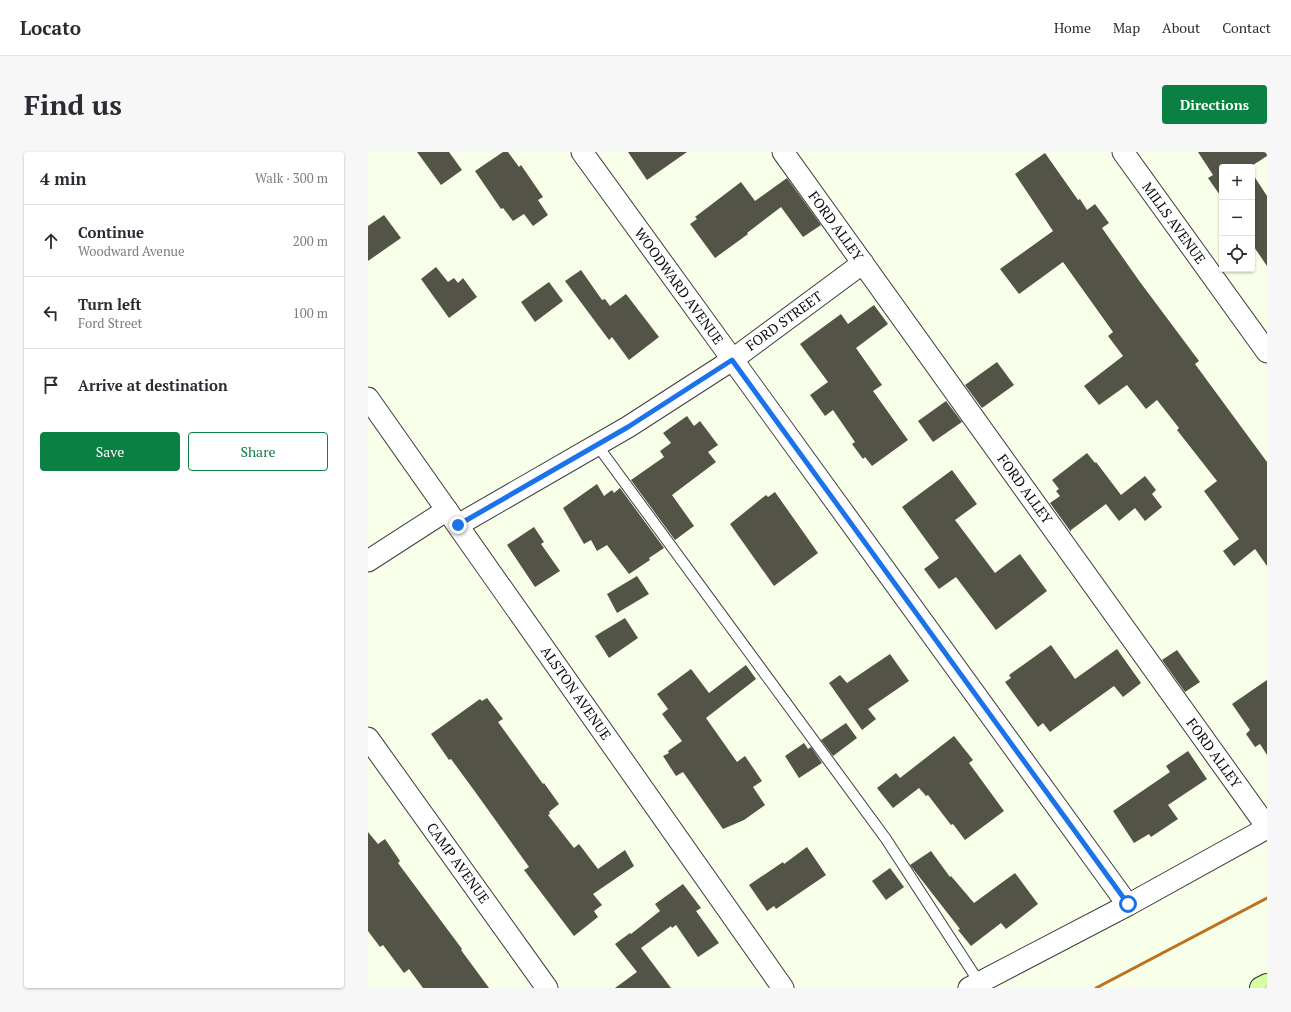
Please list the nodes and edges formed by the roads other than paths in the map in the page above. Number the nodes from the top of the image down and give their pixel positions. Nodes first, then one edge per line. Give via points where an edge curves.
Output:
1 (582, 152) edge
2 (783, 152) edge
3 (1123, 152) edge
4 (863, 263) junction
5 (1267, 352) edge
6 (732, 360) junction
7 (368, 398) edge
8 (597, 445) junction
9 (452, 517) junction
10 (368, 561) edge
11 (368, 738) edge
12 (1267, 827) edge
13 (1128, 904) junction
14 (974, 985) edge
15 (1267, 985) edge
16 (547, 988) edge
17 (783, 988) edge
18 (1261, 988) edge

1 - 6 street, WOODWARD AVENUE
2 - 4 street, FORD ALLEY
3 - 5 street, MILLS AVENUE
4 - 6 street, FORD STREET
4 - 12 street, FORD ALLEY
6 - 8 street, FORD STREET
6 - 13 street, WOODWARD AVENUE
7 - 9 street, ALSTON AVENUE
8 - 9 street, FORD STREET
8 - 14 lane via 886,839
9 - 10 street, FORD STREET
9 - 17 street, ALSTON AVENUE
11 - 16 street, CAMP AVENUE
12 - 13 street
13 - 14 street
15 - 18 main road

